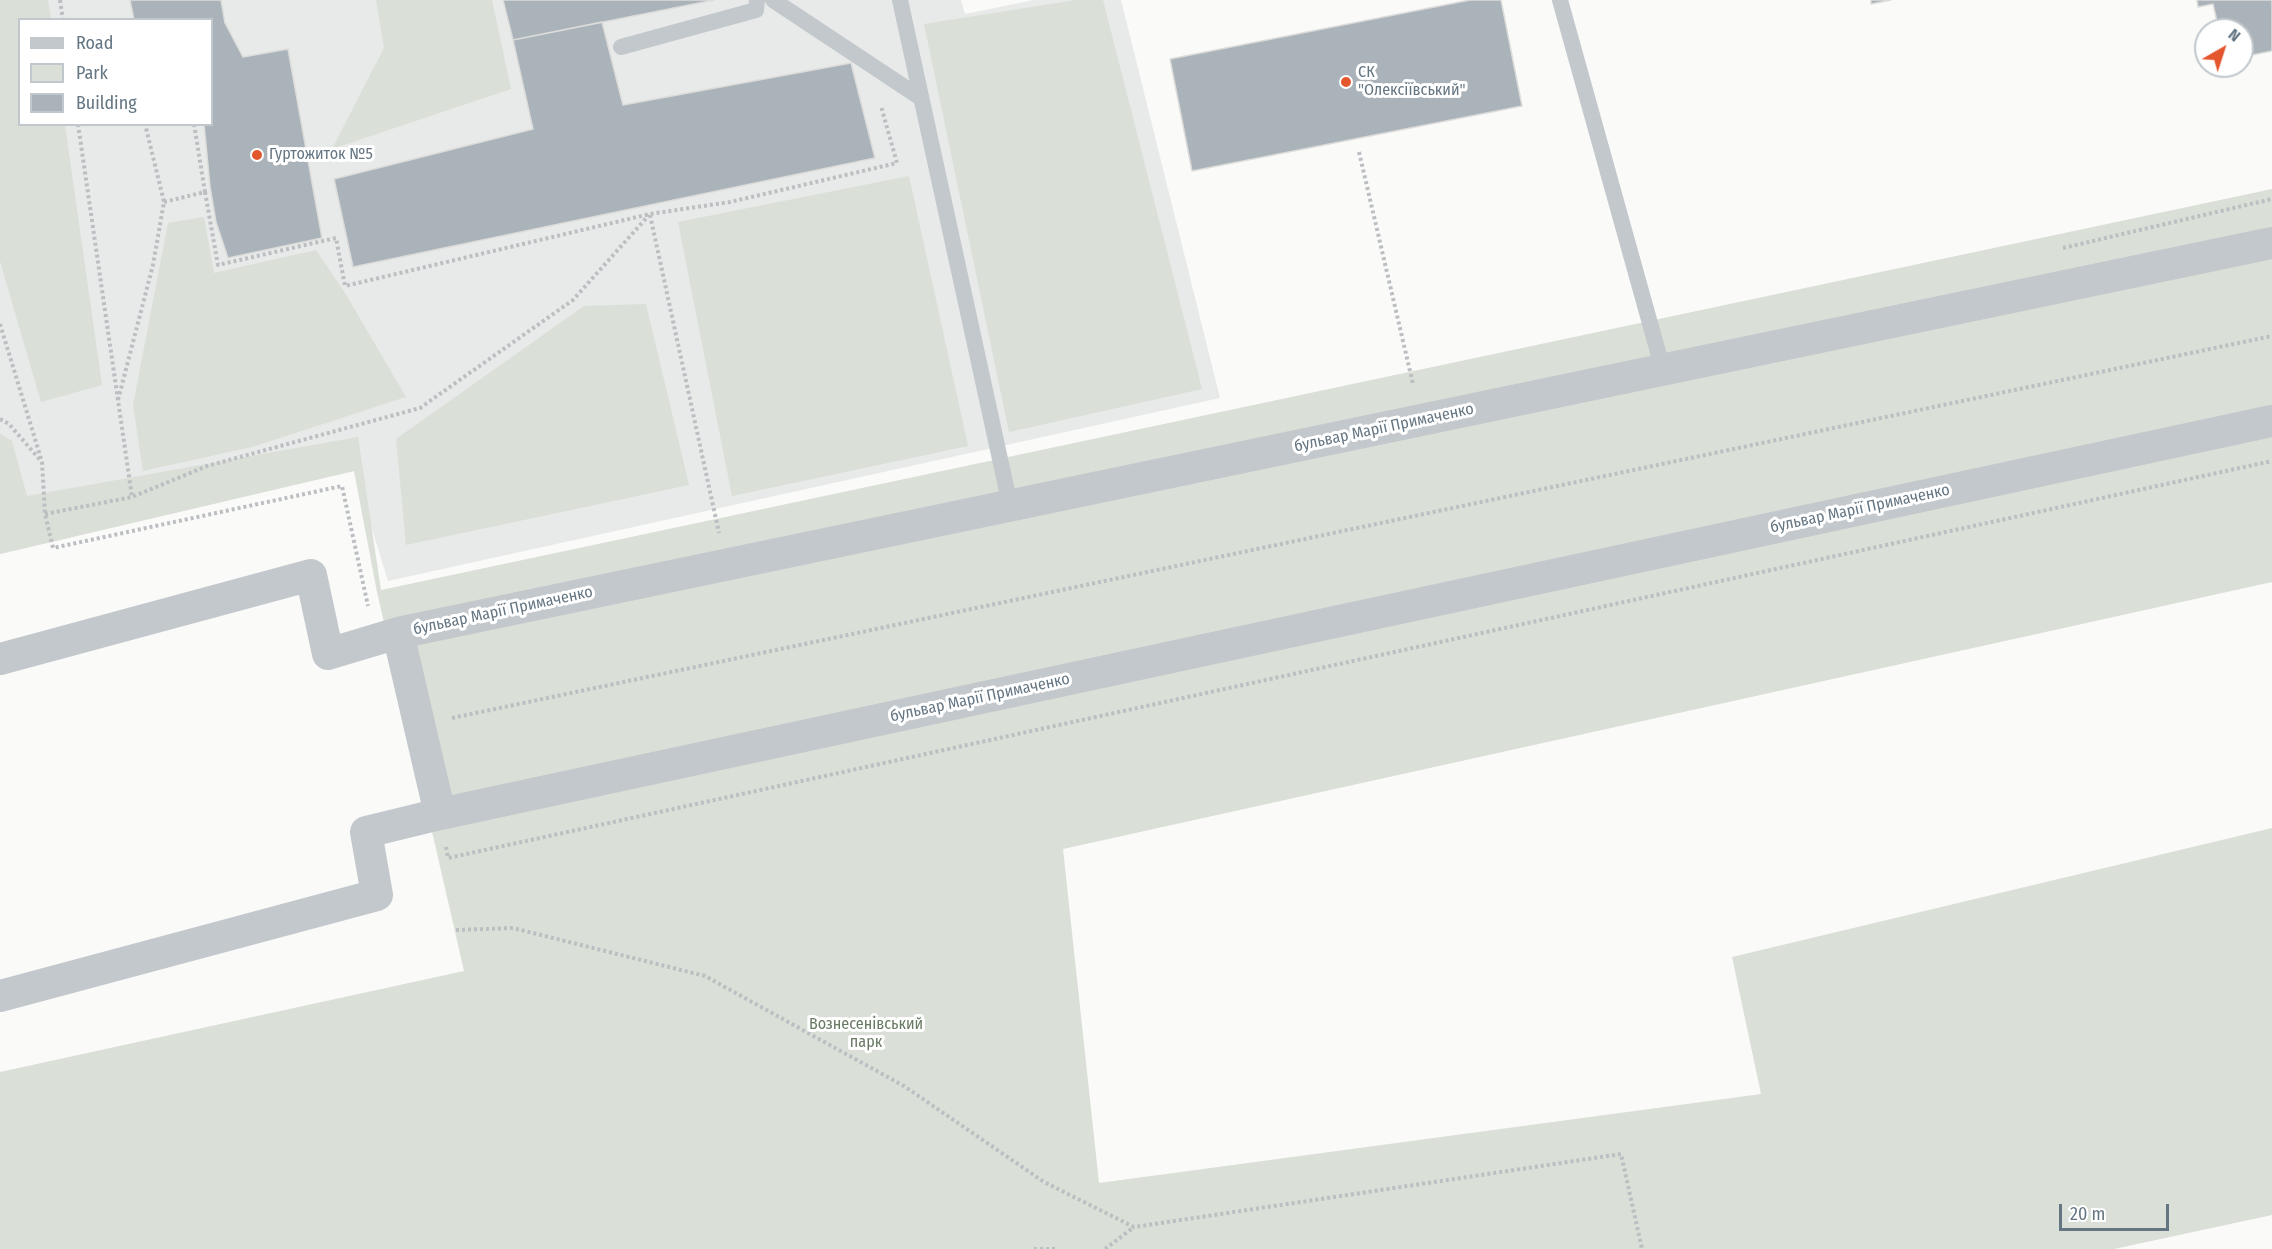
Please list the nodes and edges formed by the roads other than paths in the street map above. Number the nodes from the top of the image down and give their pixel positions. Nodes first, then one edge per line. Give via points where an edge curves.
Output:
1 (757, 0) edge
2 (773, 0) edge
3 (900, 0) edge
4 (1560, 0) edge
5 (621, 47) dead end
6 (921, 98) junction
7 (2272, 243) edge
8 (1663, 370) junction
9 (2272, 421) edge
10 (1010, 506) junction
11 (398, 633) junction
12 (0, 659) edge
13 (440, 814) junction
14 (0, 996) edge

1 - 5 lane via 756,10
2 - 6 lane
3 - 6 lane
4 - 8 lane
6 - 10 lane
7 - 8 street, бульвар Марії Примаченко
8 - 10 street, бульвар Марії Примаченко
9 - 13 street, бульвар Марії Примаченко
10 - 11 street, бульвар Марії Примаченко
11 - 12 street via 328,654 311,575
11 - 13 street, бульвар Марії Примаченко
13 - 14 street via 366,832 376,895

